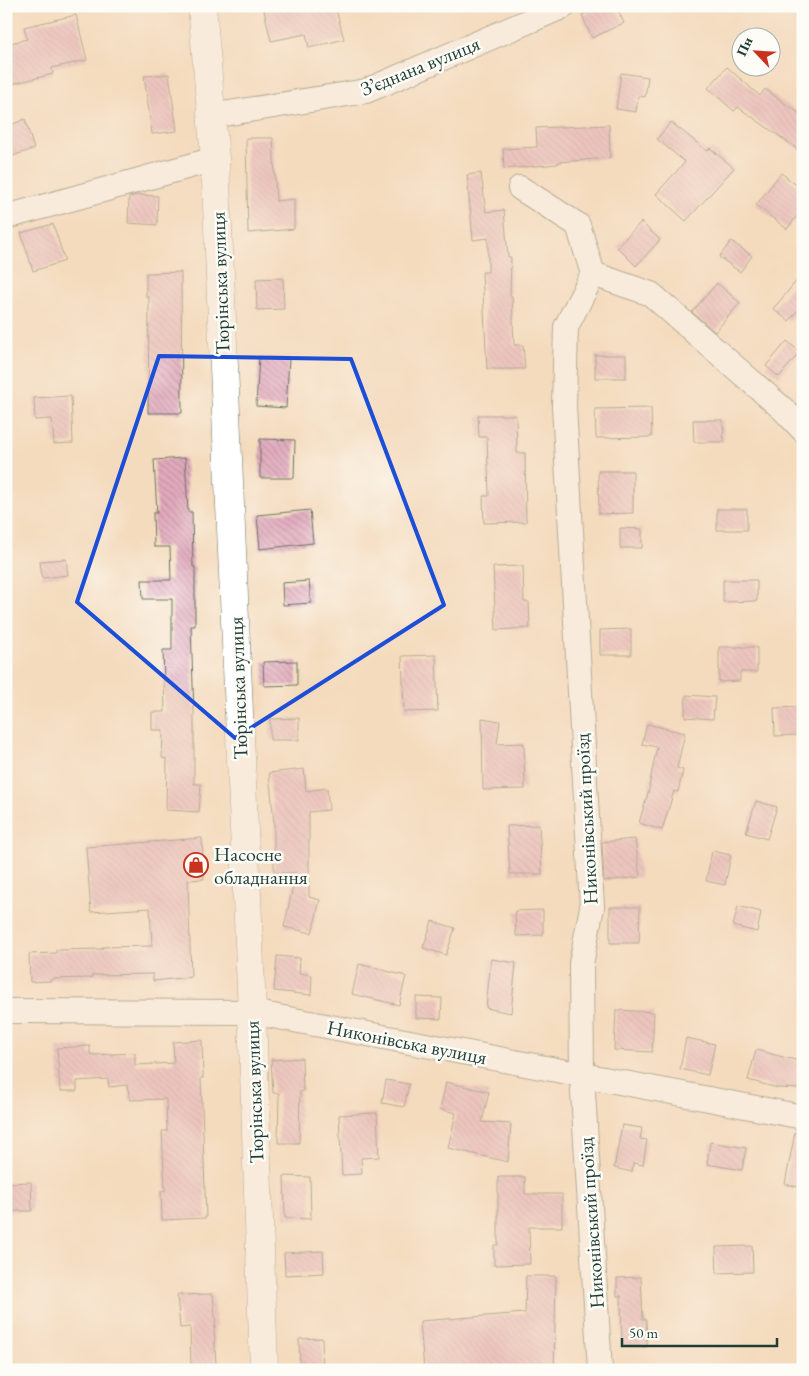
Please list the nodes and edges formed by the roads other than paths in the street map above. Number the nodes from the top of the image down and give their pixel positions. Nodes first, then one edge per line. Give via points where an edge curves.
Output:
1 (202, 6) edge
2 (564, 6) edge
3 (211, 116) junction
4 (215, 159) junction
5 (520, 188) dead end
6 (6, 217) edge
7 (594, 274) junction
8 (803, 430) edge
9 (6, 1011) edge
10 (252, 1012) junction
11 (582, 1076) junction
12 (803, 1117) edge
13 (264, 1370) edge
14 (600, 1370) edge

1 - 3 main road, Тюрінська вулиця
2 - 3 street, З’єднана вулиця via 366,91
3 - 4 main road, Тюрінська вулиця
4 - 6 street
4 - 10 main road, Тюрінська вулиця
5 - 7 street via 578,225
7 - 8 street via 651,294
7 - 11 street, Никонівський проїзд via 566,328 564,406 592,907 580,964
9 - 10 street, Никонівська вулиця
10 - 11 street, Никонівська вулиця
10 - 13 main road, Тюрінська вулиця
11 - 12 street, Никонівська вулиця
11 - 14 street, Никонівський проїзд

